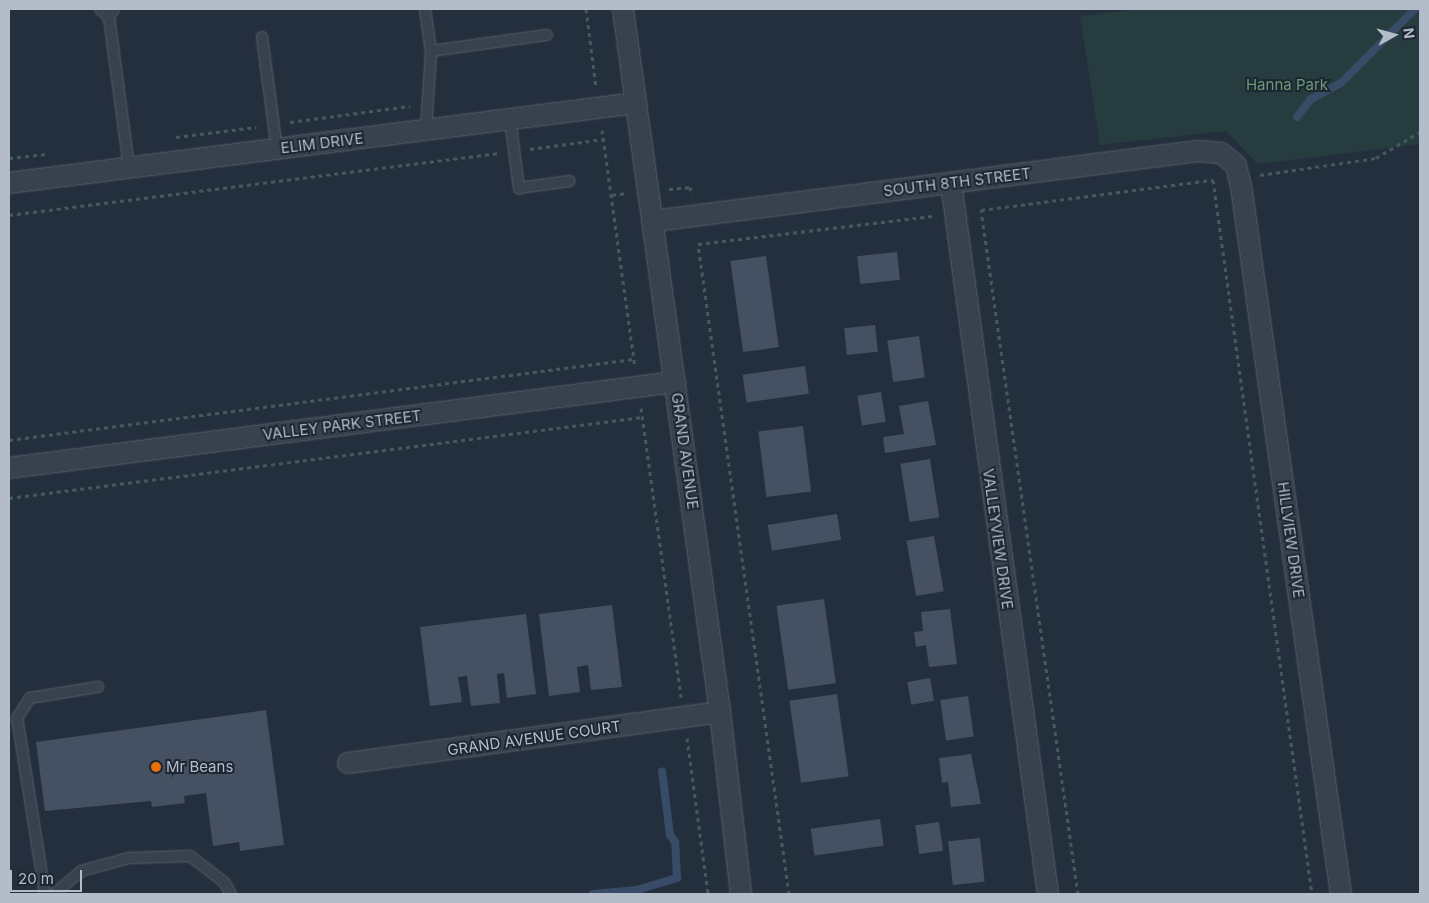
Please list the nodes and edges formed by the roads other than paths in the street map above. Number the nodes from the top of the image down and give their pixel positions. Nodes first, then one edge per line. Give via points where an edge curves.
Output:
1 (100, 9) edge
2 (425, 9) edge
3 (623, 9) edge
4 (112, 13) edge
5 (262, 36) dead end
6 (547, 36) dead end
7 (431, 51) junction
8 (636, 103) junction
9 (510, 119) junction
10 (426, 129) junction
11 (277, 148) junction
12 (129, 167) junction
13 (570, 181) dead end
14 (1240, 182) joint
15 (9, 183) edge
16 (951, 183) junction
17 (654, 221) junction
18 (675, 382) junction
19 (9, 468) edge
20 (98, 688) dead end
21 (720, 712) junction
22 (348, 763) dead end
23 (45, 894) edge
24 (54, 894) edge
25 (231, 894) edge
26 (741, 894) edge
27 (1048, 894) edge
28 (1341, 894) edge

1 - 4 lane
2 - 7 lane
3 - 8 street, GRAND AVENUE
4 - 12 lane
5 - 11 lane
6 - 7 lane
7 - 10 lane
8 - 9 street, ELIM DRIVE
8 - 17 street, GRAND AVENUE
9 - 10 street, ELIM DRIVE
9 - 13 lane via 519,188
10 - 11 street, ELIM DRIVE
11 - 12 street, ELIM DRIVE
12 - 15 street, ELIM DRIVE
14 - 16 street, SOUTH 8TH STREET via 1236,164 1221,153 1198,151
14 - 28 street, HILLVIEW DRIVE
16 - 17 street, SOUTH 8TH STREET
16 - 27 street, VALLEYVIEW DRIVE
17 - 18 street, GRAND AVENUE
18 - 19 street, VALLEY PARK STREET
18 - 21 street, GRAND AVENUE
20 - 23 lane via 30,698 17,718
21 - 22 street, GRAND AVENUE COURT
21 - 26 street, GRAND AVENUE
24 - 25 lane via 81,871 129,858 190,856 224,882

